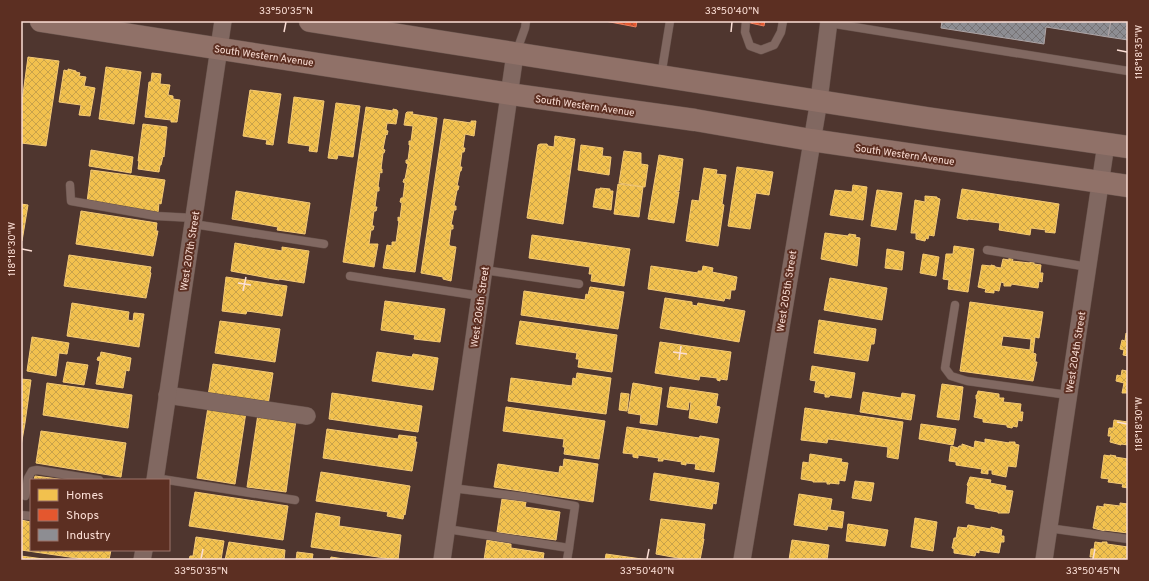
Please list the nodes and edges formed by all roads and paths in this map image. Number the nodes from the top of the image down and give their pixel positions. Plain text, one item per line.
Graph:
1 (42, 21) edge
2 (223, 21) edge
3 (310, 21) edge
4 (526, 21) edge
5 (670, 21) edge
6 (746, 21) edge
7 (782, 21) edge
8 (829, 22) edge
9 (219, 49) junction
10 (515, 54) junction
11 (1128, 71) edge
12 (661, 77) junction
13 (510, 94) junction
14 (818, 100) junction
15 (811, 140) junction
16 (1106, 144) junction
17 (1128, 147) edge
18 (1100, 182) junction
19 (70, 185) dead end
20 (1128, 186) edge
21 (193, 221) junction
22 (324, 244) dead end
23 (987, 250) dead end
24 (1088, 267) junction
25 (484, 270) junction
26 (350, 276) dead end
27 (579, 284) dead end
28 (480, 296) junction
29 (955, 305) dead end
30 (167, 395) junction
31 (1068, 395) junction
32 (307, 416) dead end
33 (93, 479) edge
34 (155, 479) edge
35 (170, 481) edge
36 (452, 488) junction
37 (25, 496) dead end
38 (295, 500) dead end
39 (1048, 528) junction
40 (446, 529) junction
41 (1128, 539) edge
42 (569, 548) junction
43 (442, 560) edge
44 (568, 560) edge
45 (742, 560) edge
46 (1044, 560) edge

1 - 9 main road, South Western Avenue
2 - 9 street, West 207th Street
3 - 10 main road
4 - 10 lane
5 - 12 lane
6 - 7 lane
8 - 11 lane
8 - 14 street, West 205th Street
9 - 13 main road, South Western Avenue
9 - 21 street, West 207th Street
10 - 12 main road
10 - 13 street, West 206th Street
12 - 14 main road
13 - 15 main road, South Western Avenue
13 - 25 street, West 206th Street
14 - 15 street, West 205th Street
14 - 16 main road
15 - 18 main road, South Western Avenue
15 - 45 street, West 205th Street
16 - 17 main road
16 - 18 street, West 204th Street
18 - 20 main road, South Western Avenue
18 - 24 street, West 204th Street
19 - 21 lane
21 - 22 lane
21 - 30 street, West 207th Street
23 - 24 lane
24 - 31 street, West 204th Street
25 - 27 lane
25 - 28 street, West 206th Street
26 - 28 lane
28 - 36 street, West 206th Street
29 - 31 lane
30 - 32 street
30 - 34 street, West 207th Street
31 - 39 street, West 204th Street
33 - 37 lane
35 - 38 lane
36 - 40 street, West 206th Street
36 - 42 lane
39 - 41 lane
39 - 46 street, West 204th Street
40 - 42 lane
40 - 43 street, West 206th Street
42 - 44 lane

